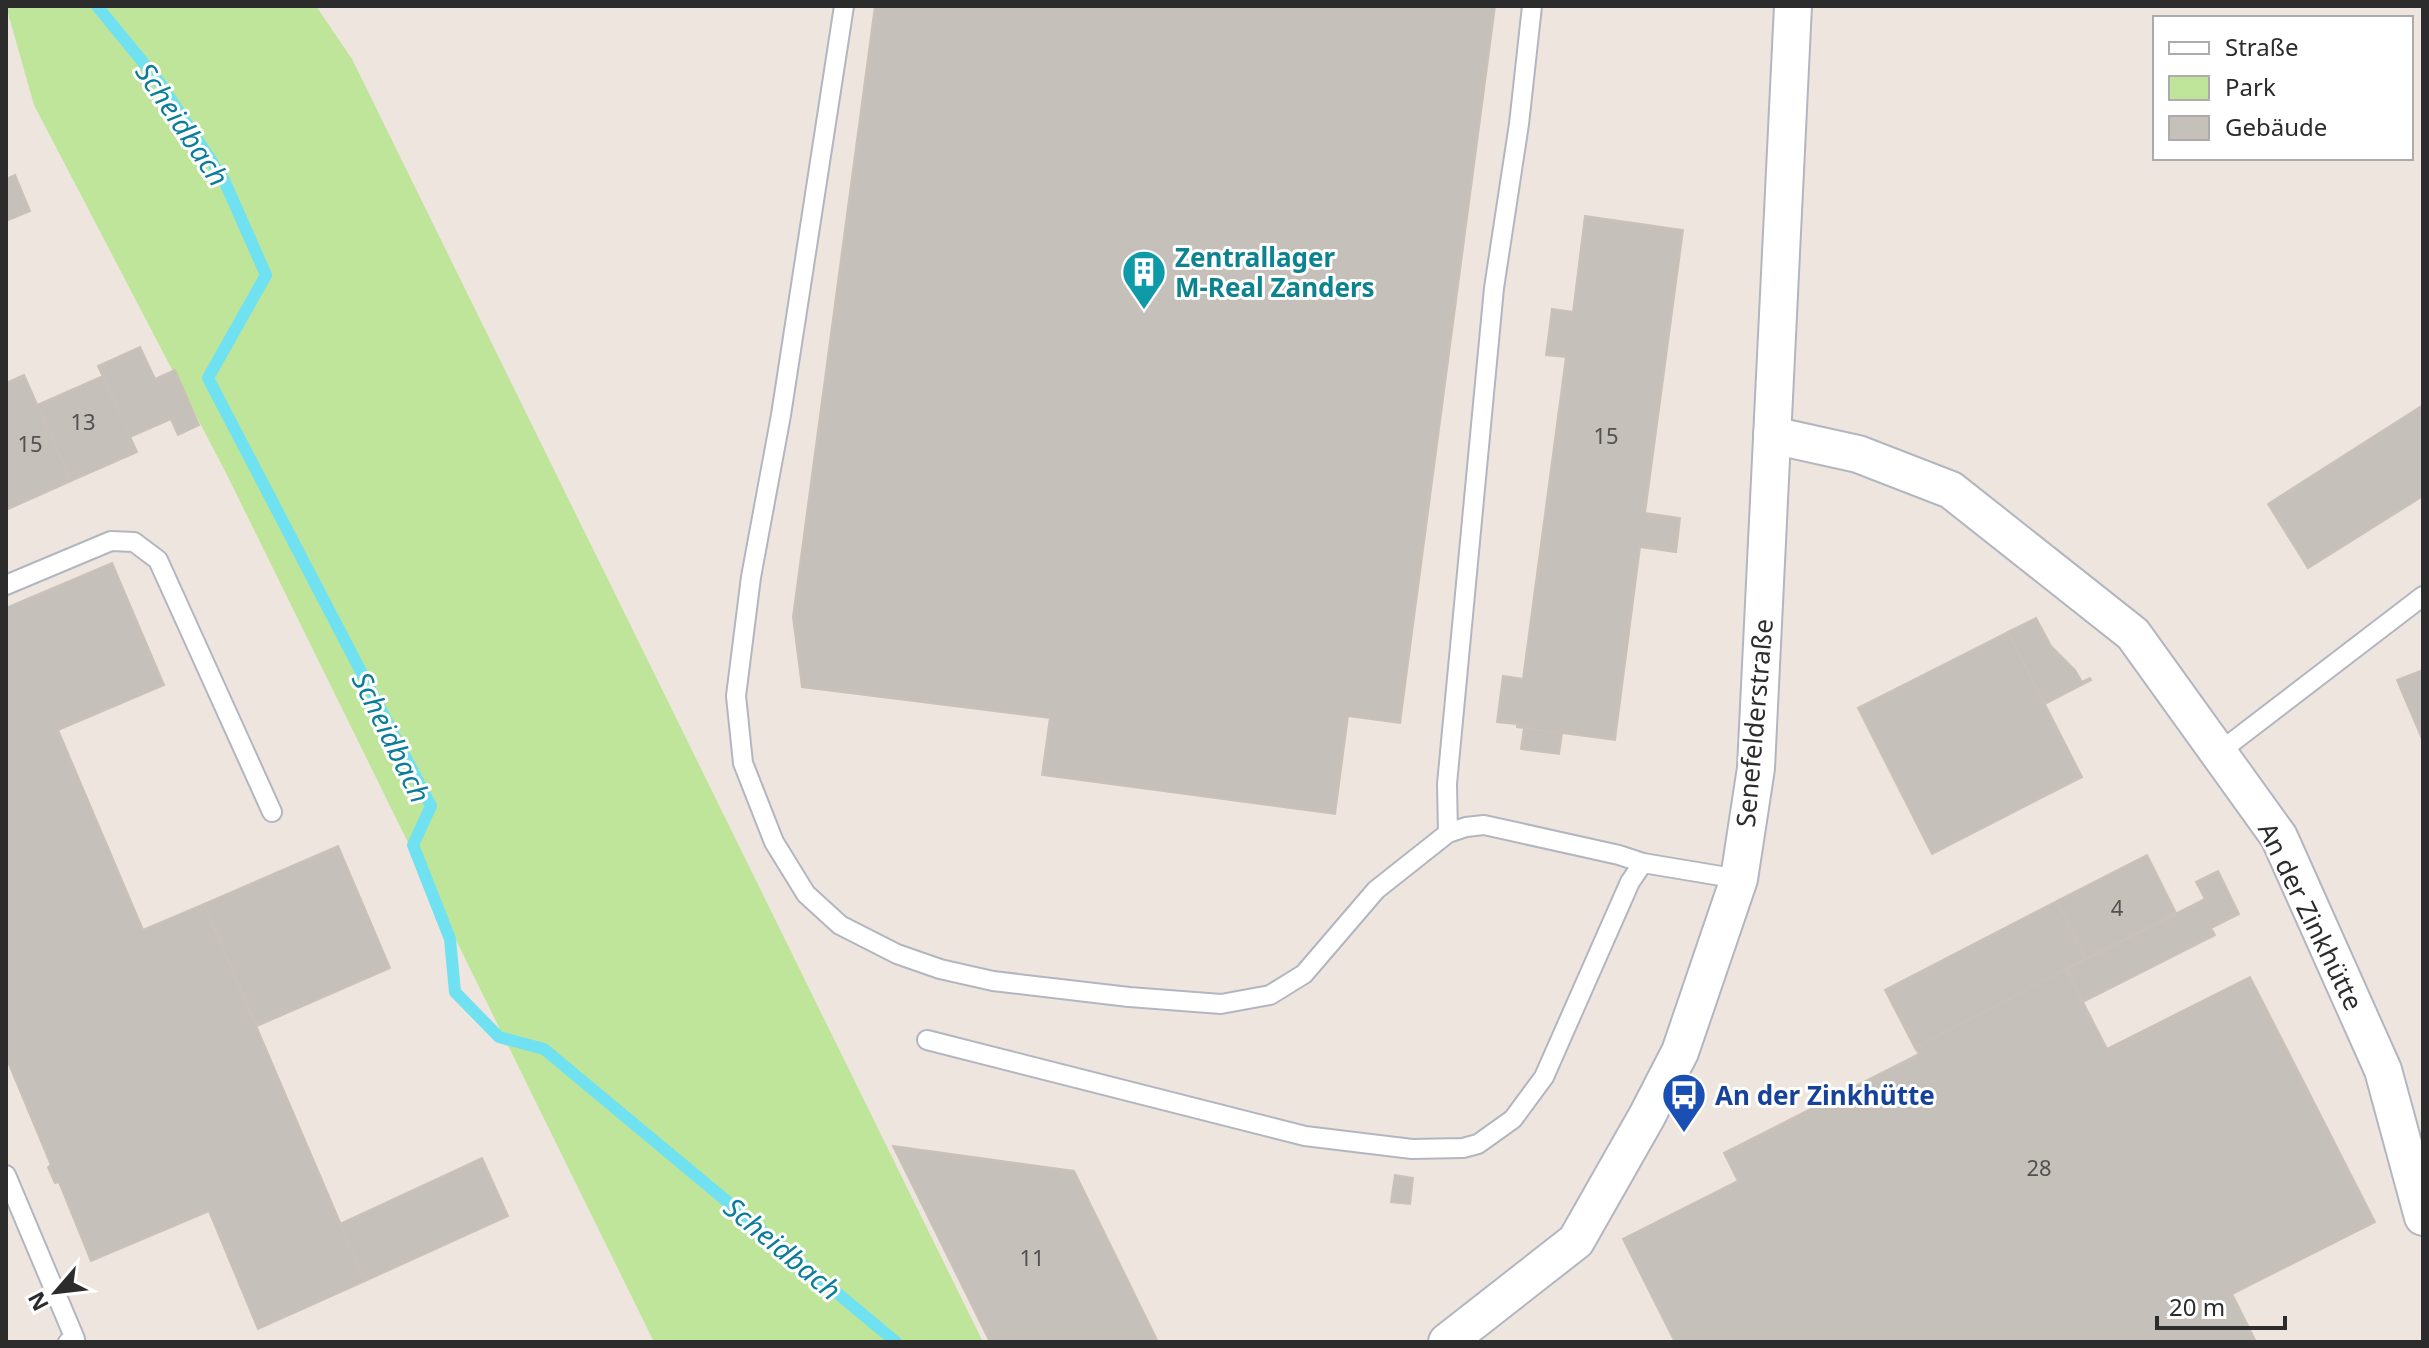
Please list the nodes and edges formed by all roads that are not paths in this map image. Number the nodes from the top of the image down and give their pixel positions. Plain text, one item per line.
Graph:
1 (844, 6) edge
2 (1532, 6) edge
3 (1793, 6) edge
4 (1772, 435) junction
5 (6, 585) edge
6 (2423, 596) edge
7 (2218, 753) junction
8 (272, 812) dead end
9 (1448, 833) junction
10 (1643, 863) junction
11 (1739, 879) junction
12 (927, 1040) dead end
13 (6, 1175) edge
14 (2423, 1217) edge
15 (68, 1342) edge
16 (1447, 1342) edge

1 - 9 lane
2 - 9 lane
3 - 4 street, Senefelderstraße
4 - 7 street, An der Zinkhütte
4 - 11 street, Senefelderstraße
5 - 8 lane
6 - 7 lane
7 - 14 street, An der Zinkhütte
9 - 10 lane
10 - 11 lane
10 - 12 lane
11 - 16 street, Senefelderstraße
13 - 15 lane

